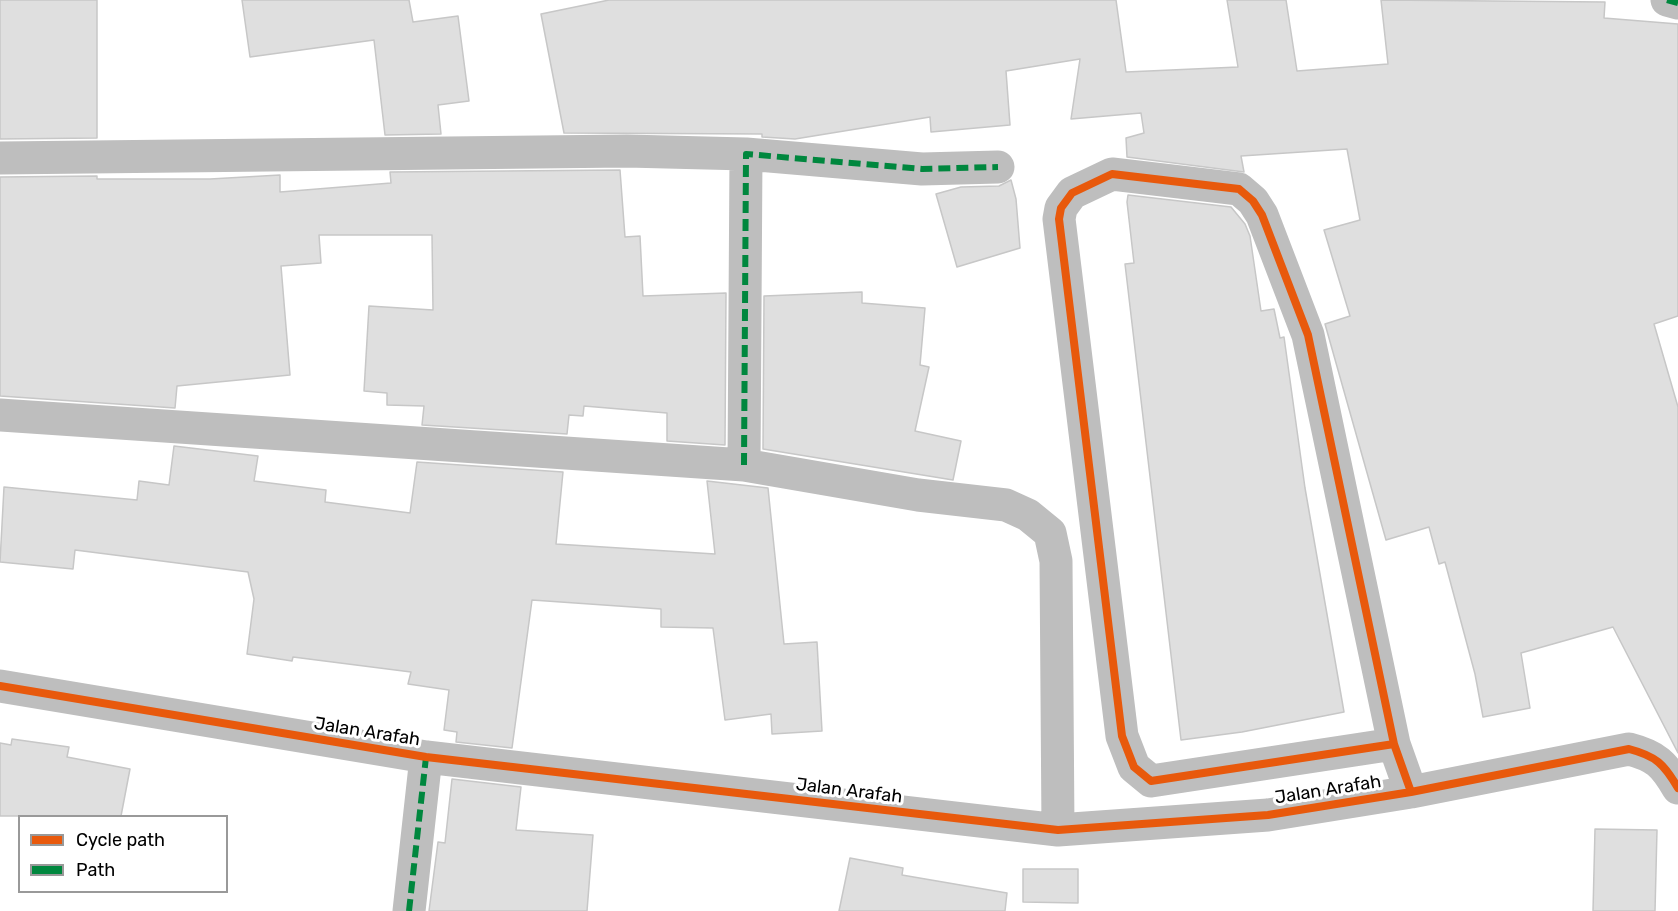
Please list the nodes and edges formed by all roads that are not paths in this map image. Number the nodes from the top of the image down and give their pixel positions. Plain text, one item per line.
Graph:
1 (1667, 0) edge
2 (1678, 3) edge
3 (746, 154) junction
4 (0, 158) edge
5 (998, 167) dead end
6 (0, 415) edge
7 (744, 465) junction
8 (0, 686) edge
9 (1394, 744) junction
10 (426, 757) junction
11 (1678, 788) edge
12 (1411, 792) junction
13 (1058, 830) junction
14 (409, 911) edge

1 - 2 street
3 - 4 street
3 - 5 street
3 - 7 street
6 - 7 street
7 - 13 street
8 - 10 street, Jalan Arafah
9 - 9 street
9 - 12 street
10 - 13 street, Jalan Arafah
10 - 14 street
11 - 12 street, Jalan Arafah
12 - 13 street, Jalan Arafah

